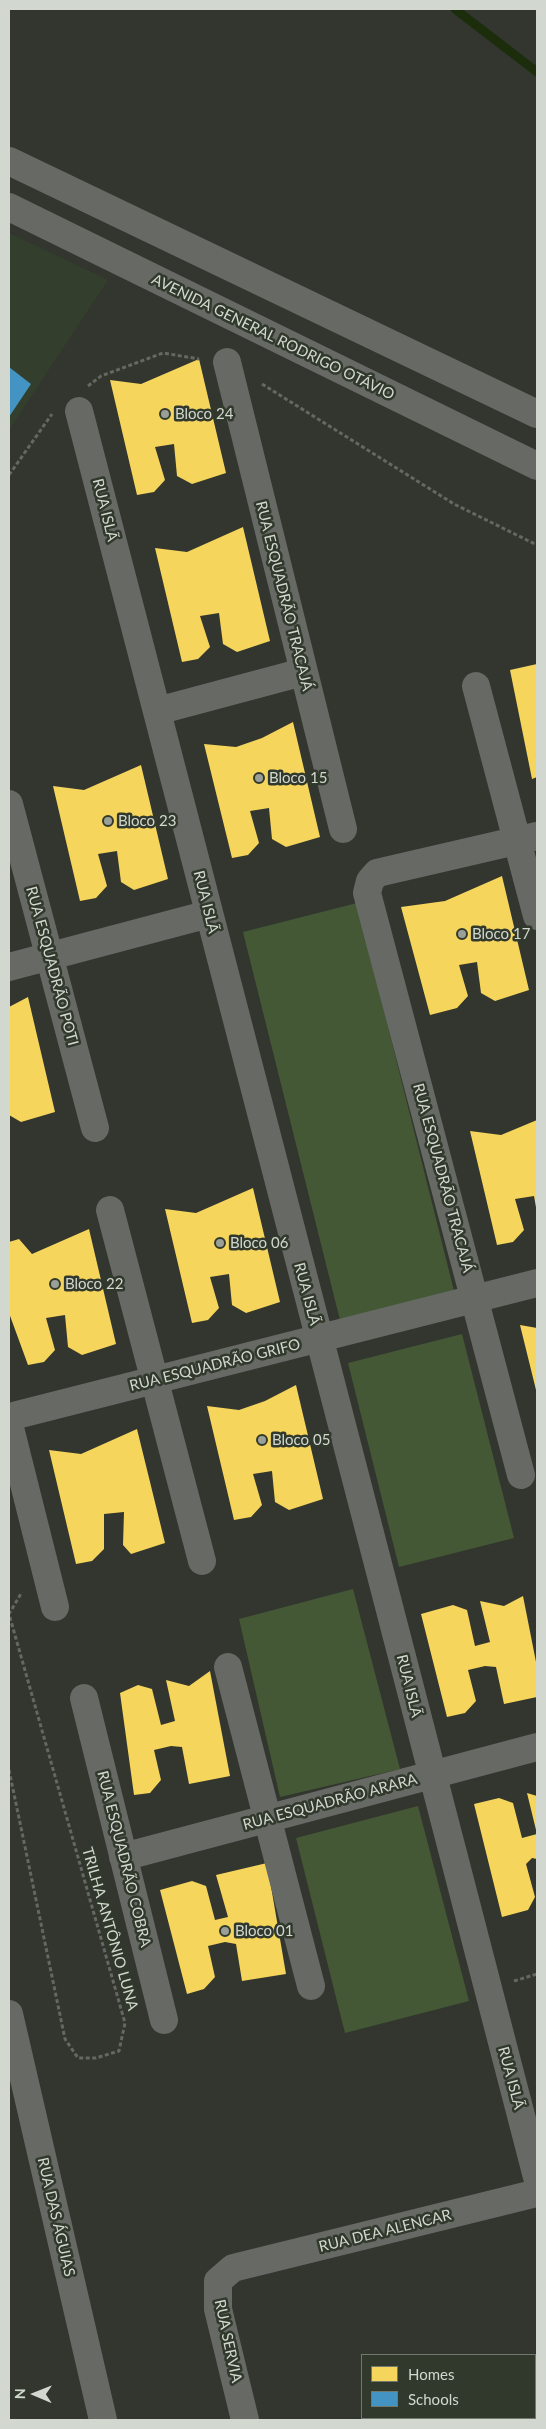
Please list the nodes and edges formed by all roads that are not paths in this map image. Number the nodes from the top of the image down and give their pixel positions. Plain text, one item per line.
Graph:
1 (9, 161) edge
2 (9, 208) edge
3 (227, 362) dead end
4 (79, 411) dead end
5 (537, 414) edge
6 (537, 466) edge
7 (303, 672) junction
8 (476, 686) dead end
9 (157, 711) junction
10 (9, 804) edge
11 (343, 829) dead end
12 (527, 838) edge
13 (209, 914) junction
14 (537, 916) edge
15 (50, 957) junction
16 (9, 968) edge
17 (95, 1128) dead end
18 (110, 1210) dead end
19 (537, 1284) edge
20 (475, 1299) junction
21 (319, 1339) junction
22 (154, 1380) junction
23 (9, 1417) edge
24 (9, 1424) edge
25 (521, 1475) dead end
26 (202, 1561) dead end
27 (54, 1607) dead end
28 (228, 1667) dead end
29 (84, 1698) dead end
30 (537, 1747) edge
31 (432, 1775) junction
32 (267, 1818) junction
33 (123, 1856) junction
34 (311, 1986) dead end
35 (9, 2014) edge
36 (164, 2020) dead end
37 (537, 2177) edge
38 (537, 2193) edge
39 (233, 2268) joint
40 (103, 2420) edge
41 (245, 2420) edge

1 - 5 street
2 - 6 street, AVENIDA GENERAL RODRIGO OTÁVIO
3 - 7 street, RUA ESQUADRÃO TRACAJÁ
4 - 9 street, RUA ISLÃ
7 - 9 street
7 - 11 street, RUA ESQUADRÃO TRACAJÁ
8 - 12 street
9 - 13 street, RUA ISLÃ
10 - 15 street, RUA ESQUADRÃO POTI
12 - 14 street
12 - 20 street, RUA ESQUADRÃO TRACAJÁ
13 - 15 street
13 - 21 street, RUA ISLÃ
15 - 16 street
15 - 17 street, RUA ESQUADRÃO POTI
18 - 22 street
19 - 20 street, RUA ESQUADRÃO GRIFO
20 - 21 street, RUA ESQUADRÃO GRIFO
20 - 25 street, RUA ESQUADRÃO TRACAJÁ
21 - 22 street, RUA ESQUADRÃO GRIFO
21 - 31 street, RUA ISLÃ
22 - 23 street, RUA ESQUADRÃO GRIFO
22 - 26 street
24 - 27 street
28 - 32 street
29 - 33 street, RUA ESQUADRÃO COBRA
30 - 31 street, RUA ESQUADRÃO ARARA
31 - 32 street, RUA ESQUADRÃO ARARA
31 - 37 street, RUA ISLÃ
32 - 33 street, RUA ESQUADRÃO ARARA
32 - 34 street
33 - 36 street, RUA ESQUADRÃO COBRA
35 - 40 street, RUA DAS ÁGUIAS
38 - 39 street, RUA DEA ALENCAR
39 - 41 street, RUA SERVIA

